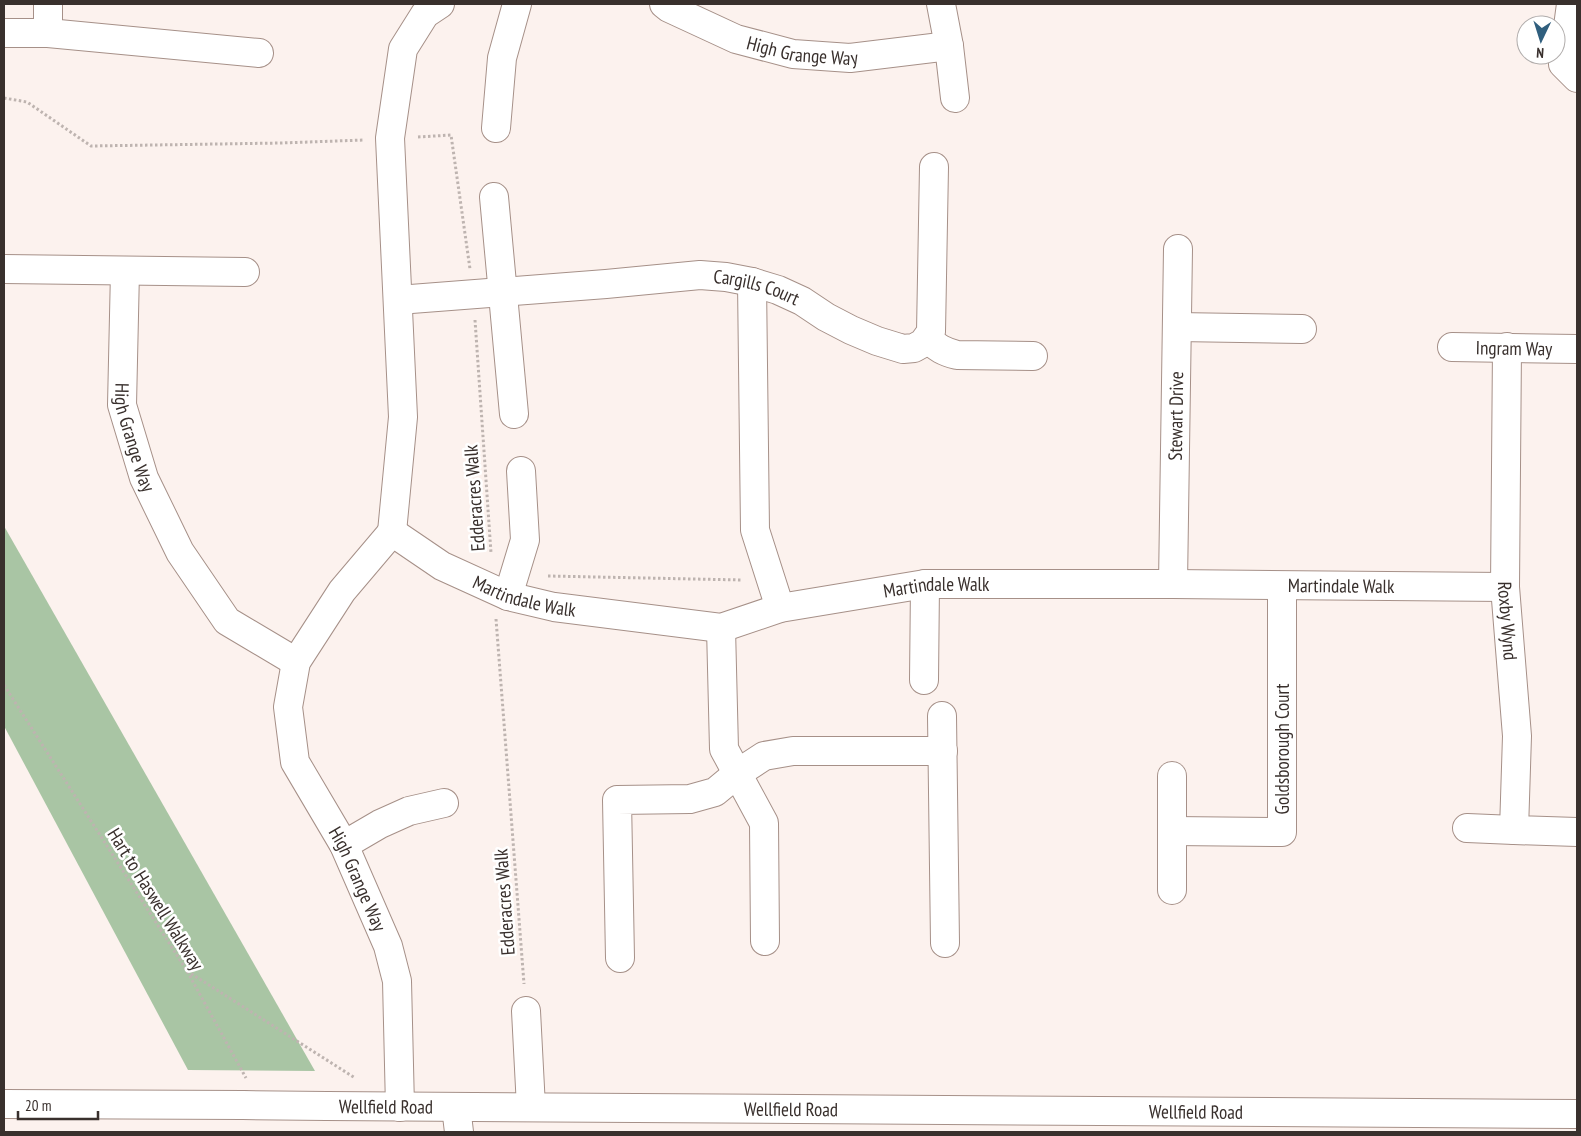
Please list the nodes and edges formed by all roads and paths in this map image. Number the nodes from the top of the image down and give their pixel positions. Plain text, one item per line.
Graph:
1 (48, 4) edge
2 (517, 4) edge
3 (664, 4) edge
4 (941, 4) edge
5 (1571, 4) edge
6 (428, 7) edge
7 (48, 32) junction
8 (4, 33) edge
9 (949, 46) junction
10 (259, 53) dead end
11 (1570, 71) edge
12 (4, 98) edge
13 (955, 98) dead end
14 (496, 128) dead end
15 (390, 138) junction
16 (934, 167) dead end
17 (494, 197) dead end
18 (1178, 248) dead end
19 (4, 269) edge
20 (125, 271) junction
21 (245, 272) dead end
22 (752, 282) junction
23 (502, 292) junction
24 (474, 294) junction
25 (398, 300) junction
26 (1177, 327) junction
27 (1302, 329) dead end
28 (928, 338) junction
29 (1452, 347) dead end
30 (1508, 347) junction
31 (1577, 349) edge
32 (1033, 356) dead end
33 (514, 414) dead end
34 (521, 471) dead end
35 (392, 532) junction
36 (771, 580) junction
37 (925, 584) junction
38 (1173, 584) junction
39 (1282, 586) junction
40 (505, 587) junction
41 (1505, 587) junction
42 (780, 608) junction
43 (721, 628) junction
44 (296, 662) junction
45 (924, 680) dead end
46 (4, 686) edge
47 (942, 716) dead end
48 (943, 751) junction
49 (738, 773) junction
50 (1172, 776) dead end
51 (444, 803) dead end
52 (1467, 828) dead end
53 (1514, 830) junction
54 (1173, 831) junction
55 (1577, 832) edge
56 (344, 845) junction
57 (1172, 890) dead end
58 (765, 941) dead end
59 (945, 942) dead end
60 (620, 958) dead end
61 (186, 971) junction
62 (526, 1011) joint
63 (359, 1081) dead end
64 (246, 1094) junction
65 (4, 1104) edge
66 (400, 1107) junction
67 (531, 1107) junction
68 (1577, 1114) edge
69 (457, 1120) edge

1 - 7 street
2 - 14 street
3 - 9 street, High Grange Way
4 - 9 street
5 - 11 street
6 - 15 street
7 - 8 street
7 - 10 street
9 - 13 street
12 - 15 path
15 - 24 path, Edderacres Walk
15 - 25 street
16 - 28 street
17 - 23 street
18 - 26 street, Stewart Drive
19 - 20 street
20 - 21 street
20 - 44 street, High Grange Way
22 - 23 street, Cargills Court
22 - 28 street, Cargills Court
22 - 36 street
23 - 24 street, Cargills Court
23 - 33 street
24 - 25 street, Cargills Court
24 - 40 path, Edderacres Walk
25 - 35 street
26 - 27 street
26 - 38 street, Stewart Drive
28 - 32 street
29 - 30 street, Ingram Way
30 - 31 street, Ingram Way
30 - 41 street, Roxby Wynd
34 - 40 street
35 - 40 street, Martindale Walk
35 - 44 street, High Grange Way
36 - 40 path
36 - 42 street
37 - 38 street, Martindale Walk
37 - 42 street, Martindale Walk
37 - 45 street
38 - 39 street, Martindale Walk
39 - 41 street, Martindale Walk
39 - 54 street, Goldsborough Court
40 - 43 street, Martindale Walk
40 - 62 path, Edderacres Walk
41 - 53 street, Roxby Wynd
42 - 43 street, Martindale Walk
43 - 49 street
44 - 56 street, High Grange Way
46 - 61 path, Hart to Haswell Walkway
47 - 48 street
48 - 49 street
48 - 59 street
49 - 58 street
49 - 60 street
50 - 54 street
51 - 56 street
52 - 53 street
53 - 55 street
54 - 57 street
56 - 66 street, High Grange Way
61 - 63 path
61 - 64 path, Hart to Haswell Walkway
62 - 67 street
64 - 65 street, Wellfield Road
64 - 66 street, Wellfield Road, bridge
66 - 69 street, Wellfield Road
67 - 68 street, Wellfield Road
67 - 69 street, Wellfield Road

